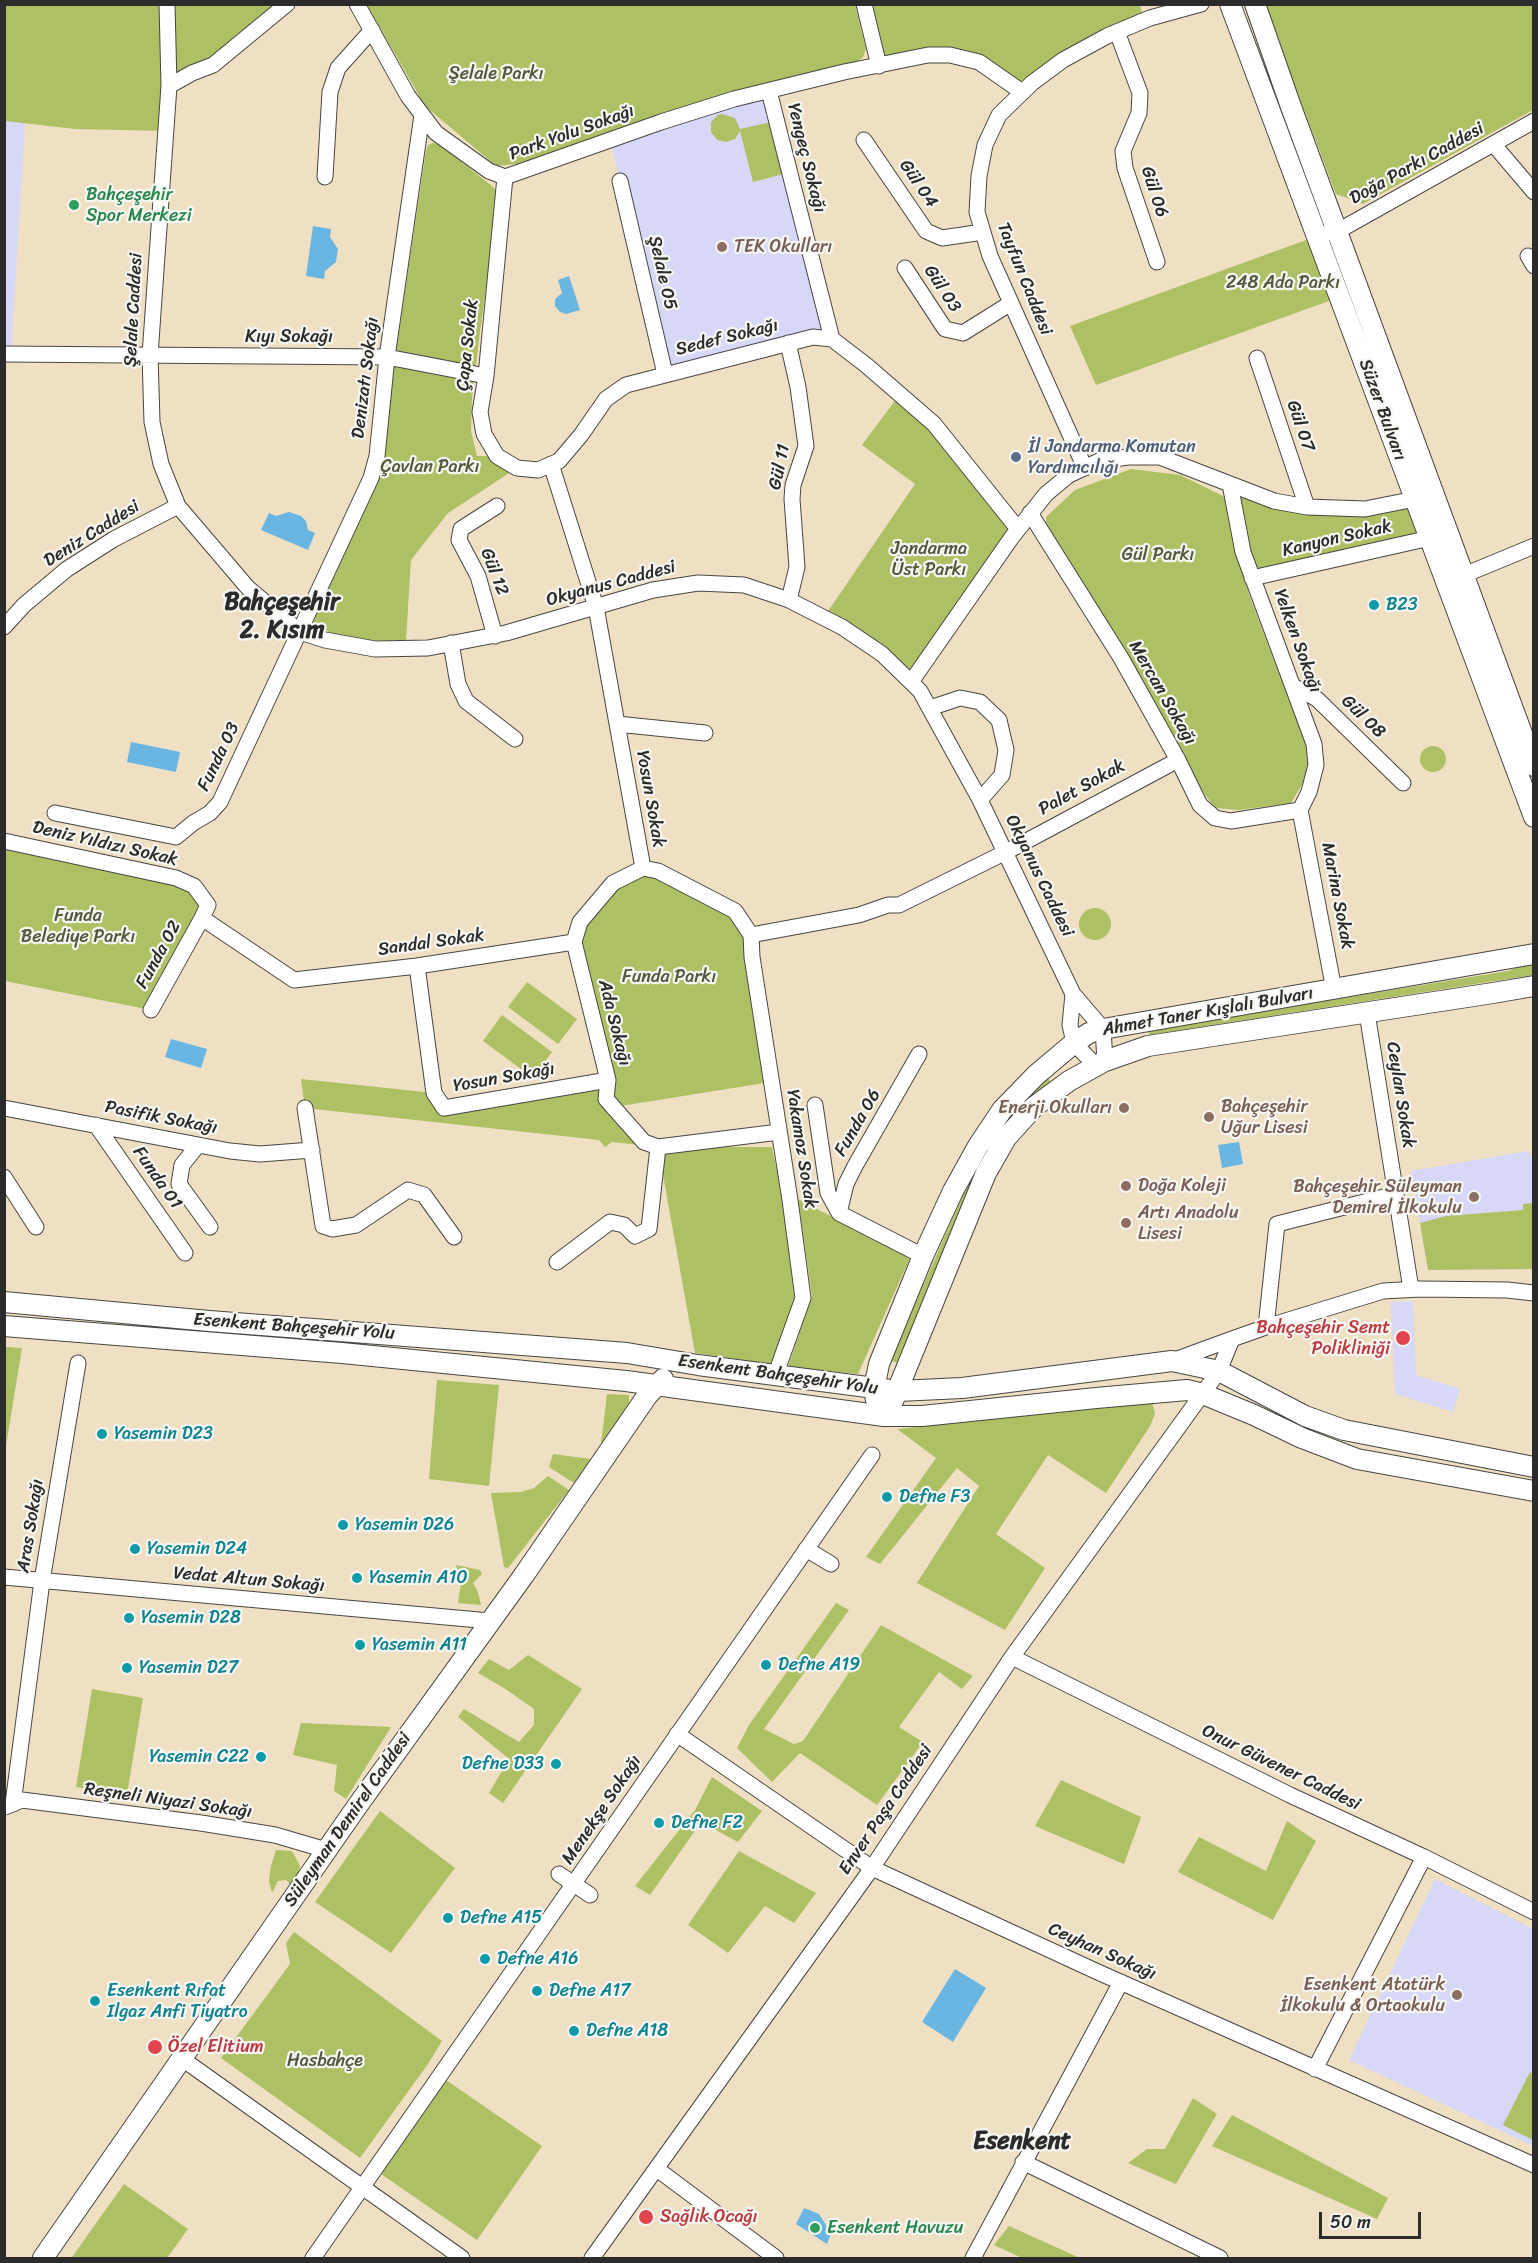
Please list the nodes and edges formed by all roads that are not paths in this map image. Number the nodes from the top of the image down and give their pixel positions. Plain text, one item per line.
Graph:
1 (166, 4) edge
2 (287, 4) edge
3 (357, 4) edge
4 (864, 4) edge
5 (1201, 4) edge
6 (1230, 4) edge
7 (1255, 4) edge
8 (372, 30) junction
9 (1117, 32) junction
10 (879, 66) junction
11 (169, 86) junction
12 (769, 90) junction
13 (1022, 92) junction
14 (422, 115) junction
15 (1533, 121) edge
16 (864, 140) dead end
17 (1494, 145) junction
18 (325, 177) dead end
19 (505, 177) junction
20 (620, 181) dead end
21 (1533, 192) edge
22 (1338, 231) junction
23 (982, 232) junction
24 (1317, 236) junction
25 (1157, 262) dead end
26 (905, 268) dead end
27 (1011, 303) junction
28 (832, 339) junction
29 (788, 343) junction
30 (4, 354) edge
31 (150, 355) junction
32 (387, 357) junction
33 (1257, 358) dead end
34 (665, 374) junction
35 (486, 376) junction
36 (551, 464) junction
37 (1085, 468) junction
38 (1230, 484) junction
39 (1415, 499) junction
40 (178, 506) junction
41 (497, 506) dead end
42 (1307, 507) junction
43 (1030, 513) junction
44 (1018, 528) junction
45 (1430, 538) junction
46 (1533, 546) edge
47 (1464, 575) junction
48 (1252, 578) junction
49 (789, 600) junction
50 (596, 607) junction
51 (4, 627) edge
52 (300, 632) junction
53 (495, 636) junction
54 (451, 643) junction
55 (911, 682) junction
56 (1293, 686) junction
57 (930, 708) junction
58 (617, 724) junction
59 (705, 733) dead end
60 (515, 738) dead end
61 (1178, 760) junction
62 (1533, 766) edge
63 (1403, 783) dead end
64 (980, 800) junction
65 (1300, 810) junction
66 (55, 813) dead end
67 (1533, 817) edge
68 (4, 841) edge
69 (1006, 852) junction
70 (643, 868) junction
71 (202, 918) junction
72 (751, 935) junction
73 (574, 942) junction
74 (1531, 952) edge
75 (417, 966) junction
76 (1533, 986) edge
77 (1334, 990) junction
78 (1514, 990) junction
79 (1073, 994) junction
80 (1533, 994) edge
81 (151, 1010) dead end
82 (1367, 1013) junction
83 (1102, 1029) junction
84 (1074, 1042) junction
85 (918, 1054) dead end
86 (1100, 1063) junction
87 (608, 1080) junction
88 (815, 1105) dead end
89 (4, 1108) edge
90 (306, 1108) dead end
91 (96, 1125) junction
92 (779, 1132) junction
93 (198, 1145) junction
94 (658, 1147) junction
95 (312, 1150) junction
96 (4, 1177) edge
97 (1396, 1194) junction
98 (839, 1213) junction
99 (36, 1227) dead end
100 (210, 1227) dead end
101 (453, 1237) dead end
102 (185, 1253) dead end
103 (923, 1256) junction
104 (557, 1262) dead end
105 (1411, 1289) junction
106 (1533, 1293) edge
107 (4, 1302) edge
108 (4, 1326) edge
109 (1266, 1327) junction
110 (1232, 1339) junction
111 (638, 1355) junction
112 (1172, 1361) junction
113 (78, 1363) dead end
114 (688, 1363) junction
115 (779, 1365) dead end
116 (1211, 1382) junction
117 (657, 1384) junction
118 (874, 1389) junction
119 (898, 1391) junction
120 (884, 1416) junction
121 (872, 1455) dead end
122 (1533, 1467) edge
123 (1533, 1491) edge
124 (806, 1549) junction
125 (831, 1564) dead end
126 (4, 1577) edge
127 (42, 1581) junction
128 (490, 1621) junction
129 (1012, 1657) junction
130 (677, 1734) junction
131 (9, 1806) edge
132 (326, 1850) junction
133 (1424, 1857) junction
134 (872, 1868) junction
135 (559, 1874) dead end
136 (574, 1884) junction
137 (590, 1895) dead end
138 (1533, 1911) edge
139 (1121, 1982) junction
140 (181, 2058) junction
141 (1315, 2069) junction
142 (1023, 2162) junction
143 (1533, 2165) edge
144 (657, 2169) junction
145 (362, 2187) junction
146 (43, 2259) edge
147 (313, 2259) edge
148 (462, 2259) edge
149 (592, 2259) edge
150 (776, 2259) edge
151 (973, 2259) edge
152 (1220, 2259) edge

1 - 11 street, Şelale Caddesi
2 - 11 street
3 - 8 street, Park Yolu Sokağı
4 - 10 street
5 - 9 street, Tayfun Caddesi
6 - 24 main road, Süzer Bulvarı
7 - 22 main road, Süzer Bulvarı
8 - 14 street, Park Yolu Sokağı
8 - 18 street
9 - 13 street, Tayfun Caddesi
9 - 25 street, Gül 06
10 - 12 street, Park Yolu Sokağı
10 - 13 street, Park Yolu Sokağı
11 - 31 street, Şelale Caddesi
12 - 19 street, Park Yolu Sokağı
12 - 28 street, Yengeç Sokağı
13 - 23 street, Tayfun Caddesi
14 - 19 street, Park Yolu Sokağı
14 - 32 street, Denizatı Sokağı
15 - 17 street, Doğa Parkı Caddesi
16 - 23 street, Gül 04
17 - 21 street
17 - 22 street, Doğa Parkı Caddesi
19 - 35 street, Çapa Sokak
20 - 34 street, Şelale 05
22 - 24 street, Doğa Parkı Caddesi
22 - 47 main road, Süzer Bulvarı
23 - 27 street, Tayfun Caddesi
24 - 39 main road, Süzer Bulvarı
26 - 27 street, Gül 03
27 - 37 street, Tayfun Caddesi
28 - 29 street, Sedef Sokağı
28 - 44 street
29 - 34 street, Sedef Sokağı
29 - 49 street, Gül 11
30 - 31 street, Kıyı Sokağı
31 - 32 street, Kıyı Sokağı
31 - 40 street, Şelale Caddesi
32 - 35 street, Kıyı Sokağı
32 - 52 street, Denizatı Sokağı
33 - 42 street, Gül 07
34 - 36 street, Sedef Sokağı
35 - 36 street, Çapa Sokak
36 - 50 street
37 - 38 street
37 - 43 street
38 - 42 street
38 - 48 street, Yelken Sokağı
39 - 42 street
39 - 45 main road, Süzer Bulvarı
40 - 51 street, Deniz Caddesi
40 - 52 street, Okyanus Caddesi
41 - 53 street, Gül 12
43 - 44 street
43 - 61 street, Mercan Sokağı
44 - 55 street
45 - 48 street, Kanyon Sokak
45 - 67 main road, Süzer Bulvarı
46 - 47 street
47 - 62 main road, Süzer Bulvarı
48 - 56 street, Yelken Sokağı
49 - 50 street, Okyanus Caddesi
49 - 55 street, Okyanus Caddesi
50 - 53 street, Okyanus Caddesi
50 - 58 street, Yosun Sokak
52 - 54 street, Okyanus Caddesi
52 - 66 street, Funda 03
53 - 54 street, Okyanus Caddesi
54 - 60 street
55 - 57 street, Okyanus Caddesi
56 - 63 street, Gül 08
56 - 65 street, Yelken Sokağı
57 - 64 street, Okyanus Caddesi
57 - 64 street
58 - 59 street
58 - 70 street, Yosun Sokak
61 - 65 street, Mercan Sokağı
61 - 69 street, Palet Sokak
64 - 69 street, Okyanus Caddesi
65 - 77 street, Marina Sokak
68 - 71 street, Deniz Yıldızı Sokak
69 - 72 street
69 - 79 street, Okyanus Caddesi
70 - 72 street, Yosun Sokak
70 - 73 street
71 - 75 street, Sandal Sokak
71 - 81 street, Funda 02
72 - 92 street, Yakamoz Sokak
73 - 75 street, Sandal Sokak
73 - 87 street, Ada Sokağı
74 - 77 main road, Ahmet Taner Kışlalı Bulvarı
75 - 87 street, Yosun Sokağı
76 - 78 main road, Ahmet Taner Kışlalı Bulvarı
77 - 83 main road, Ahmet Taner Kışlalı Bulvarı
78 - 80 main road
78 - 82 main road, Ahmet Taner Kışlalı Bulvarı
79 - 83 street
79 - 84 street
82 - 86 main road, Ahmet Taner Kışlalı Bulvarı
82 - 97 street, Ceylan Sokak
83 - 84 main road, Ahmet Taner Kışlalı Bulvarı
83 - 86 street
84 - 86 street
84 - 103 main road, Ahmet Taner Kışlalı Bulvarı
85 - 98 street, Funda 06
86 - 119 main road, Ahmet Taner Kışlalı Bulvarı
87 - 94 street, Ada Sokağı
88 - 98 street, Funda 06
89 - 91 street, Pasifik Sokağı
90 - 95 street
91 - 93 street, Pasifik Sokağı
91 - 102 street, Funda 01
92 - 94 street
92 - 115 street, Yakamoz Sokak
93 - 95 street, Pasifik Sokağı
93 - 100 street, Funda 01
94 - 104 street
95 - 101 street
96 - 99 street
97 - 105 street, Ceylan Sokak
97 - 109 street
98 - 103 street
103 - 118 main road, Ahmet Taner Kışlalı Bulvarı
105 - 106 street
105 - 109 street
107 - 111 main road, Esenkent Bahçeşehir Yolu
108 - 117 main road, Esenkent Bahçeşehir Yolu
109 - 110 street
110 - 112 street
110 - 116 street, Enver Paşa Caddesi
111 - 114 main road, Esenkent Bahçeşehir Yolu
111 - 117 main road
112 - 116 main road, Esenkent Bahçeşehir Yolu
112 - 119 main road, Esenkent Bahçeşehir Yolu
113 - 127 street, Aras Sokağı
114 - 117 main road, Süleyman Demirel Caddesi
114 - 118 main road, Esenkent Bahçeşehir Yolu
116 - 120 main road, Esenkent Bahçeşehir Yolu
116 - 122 main road, Esenkent Bahçeşehir Yolu
116 - 123 main road, Esenkent Bahçeşehir Yolu
116 - 129 street, Enver Paşa Caddesi
117 - 120 main road, Esenkent Bahçeşehir Yolu
117 - 128 main road, Süleyman Demirel Caddesi
118 - 119 main road, Esenkent Bahçeşehir Yolu
118 - 120 main road
119 - 120 main road, Ahmet Taner Kışlalı Bulvarı
121 - 124 street, Menekşe Sokağı
124 - 125 street
124 - 130 street, Menekşe Sokağı
126 - 127 street, Vedat Altun Sokağı
127 - 128 street, Vedat Altun Sokağı
127 - 131 street, Aras Sokağı
128 - 132 main road, Süleyman Demirel Caddesi
129 - 133 street, Onur Güvener Caddesi
129 - 134 street, Enver Paşa Caddesi
130 - 134 street, Ceyhan Sokağı
130 - 136 street, Menekşe Sokağı
131 - 132 street, Reşneli Niyazi Sokağı
132 - 140 main road, Süleyman Demirel Caddesi
133 - 138 street, Onur Güvener Caddesi
133 - 141 street
134 - 139 street, Ceyhan Sokağı
134 - 144 street, Enver Paşa Caddesi
135 - 136 street
136 - 137 street
136 - 145 street, Menekşe Sokağı
139 - 141 street, Ceyhan Sokağı
139 - 142 street
140 - 145 street
140 - 146 main road, Süleyman Demirel Caddesi
141 - 143 street, Ceyhan Sokağı
142 - 151 street
142 - 152 street
144 - 149 street, Enver Paşa Caddesi
144 - 150 street
145 - 147 street, Menekşe Sokağı
145 - 148 street

